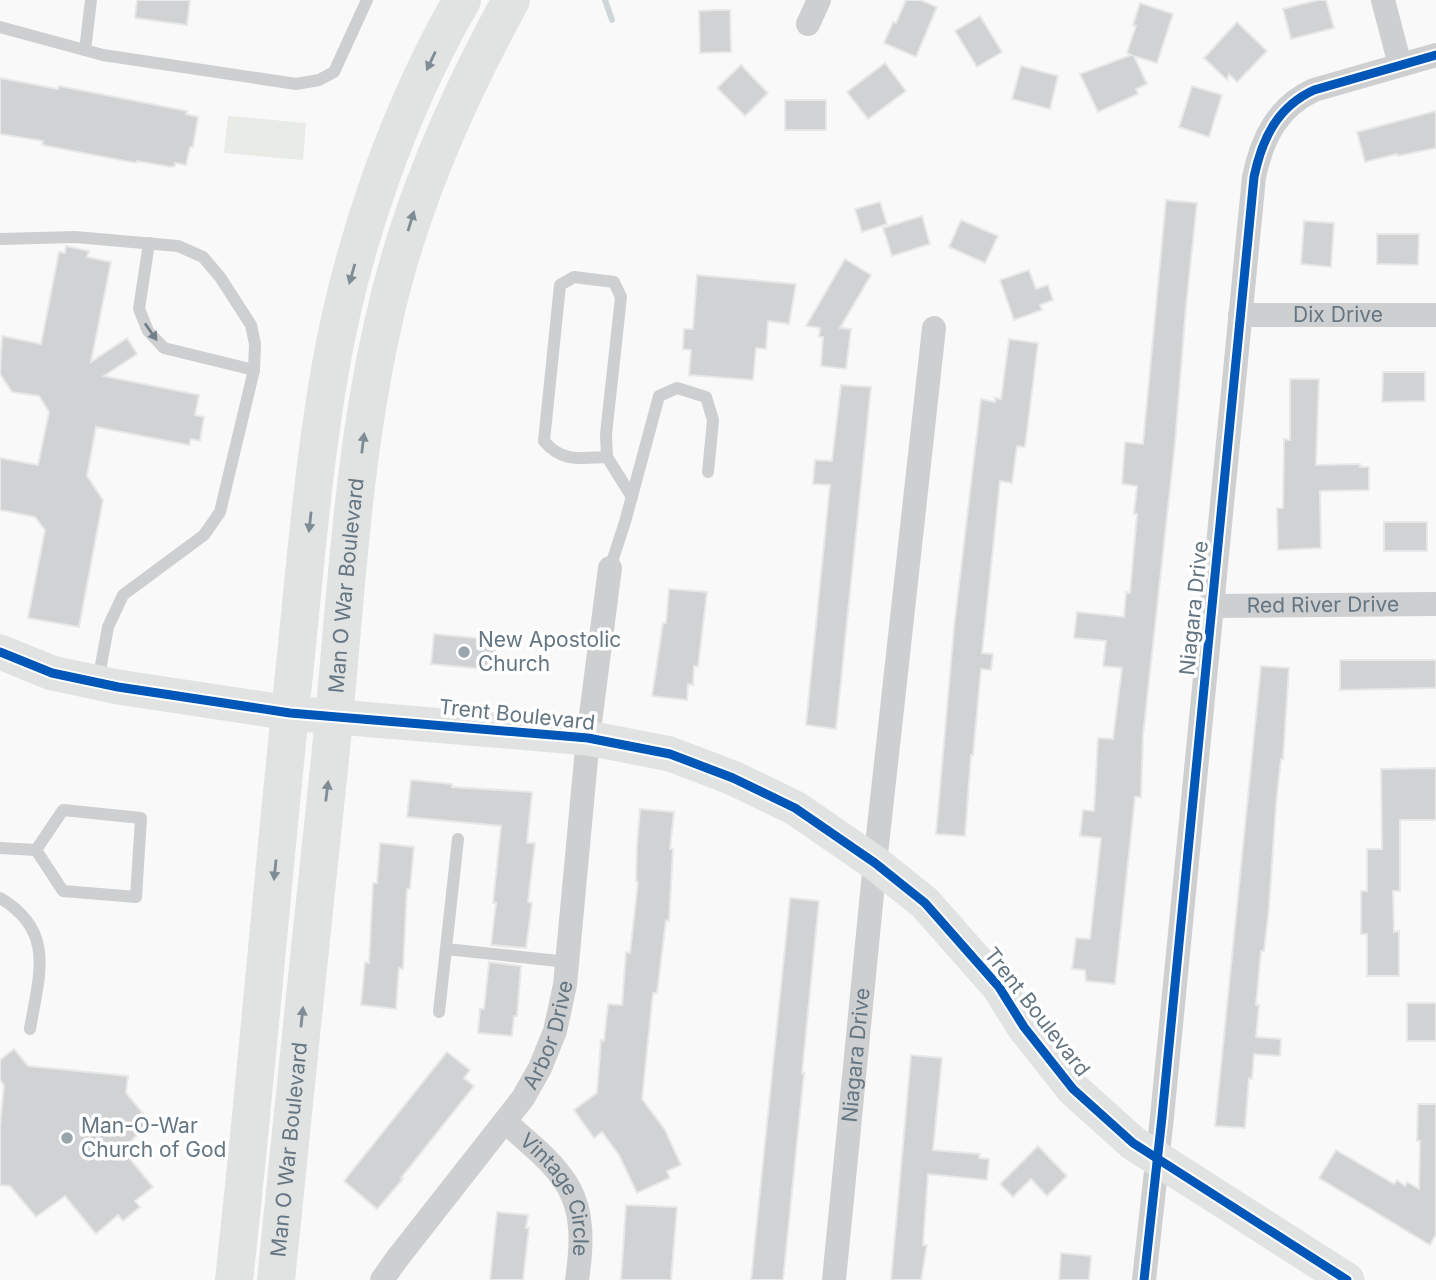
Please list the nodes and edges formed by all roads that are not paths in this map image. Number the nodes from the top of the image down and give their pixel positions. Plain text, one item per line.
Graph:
1 (92, 0) edge
2 (367, 0) edge
3 (462, 0) edge
4 (511, 0) edge
5 (819, 0) edge
6 (1383, 0) edge
7 (808, 24) dead end
8 (0, 27) edge
9 (85, 50) junction
10 (1436, 55) edge
11 (1400, 65) junction
12 (0, 239) edge
13 (149, 243) junction
14 (1240, 315) junction
15 (1436, 315) edge
16 (934, 328) dead end
17 (254, 370) junction
18 (607, 457) junction
19 (708, 472) dead end
20 (632, 497) junction
21 (610, 568) joint
22 (1436, 604) edge
23 (1211, 606) junction
24 (2, 658) edge
25 (98, 683) junction
26 (290, 713) junction
27 (333, 715) junction
28 (588, 738) junction
29 (458, 839) dead end
30 (0, 848) edge
31 (36, 850) junction
32 (875, 863) junction
33 (0, 898) edge
34 (446, 949) junction
35 (568, 962) junction
36 (439, 1012) dead end
37 (30, 1029) dead end
38 (505, 1122) junction
39 (1158, 1160) junction
40 (234, 1280) edge
41 (276, 1280) edge
42 (382, 1280) edge
43 (577, 1280) edge
44 (834, 1280) edge
45 (1144, 1280) edge
46 (1348, 1280) edge

1 - 9 lane
2 - 9 lane
3 -> 26 main road, Man O War Boulevard
27 -> 4 main road, Man O War Boulevard
5 - 7 street
6 - 11 street
8 - 9 lane
10 - 11 street, Niagara Drive
11 - 14 street, Niagara Drive
12 - 13 lane
13 - 17 lane
13 -> 17 lane
14 - 15 street, Dix Drive
14 - 23 street, Niagara Drive
16 - 32 street, Niagara Drive
17 - 25 lane
18 - 18 lane
18 - 20 lane
19 - 20 lane
20 - 21 lane
21 - 28 street, Arbor Drive
22 - 23 street, Red River Drive
23 - 39 street, Niagara Drive
24 - 25 street, Trent Boulevard
25 - 26 street, Trent Boulevard
26 - 27 street, Trent Boulevard
26 -> 40 main road, Man O War Boulevard
27 - 28 street, Trent Boulevard
41 -> 27 main road, Man O War Boulevard
28 - 32 street, Trent Boulevard
28 - 35 street, Arbor Drive
29 - 34 lane
30 - 31 lane
31 - 31 lane
32 - 39 street, Trent Boulevard
32 - 44 street, Niagara Drive
33 - 37 lane
34 - 35 lane
34 - 36 lane
35 - 38 street, Arbor Drive
38 - 42 street, Arbor Drive
38 - 43 street, Vintage Circle
39 - 45 street, Niagara Drive
39 - 46 street, Trent Boulevard

